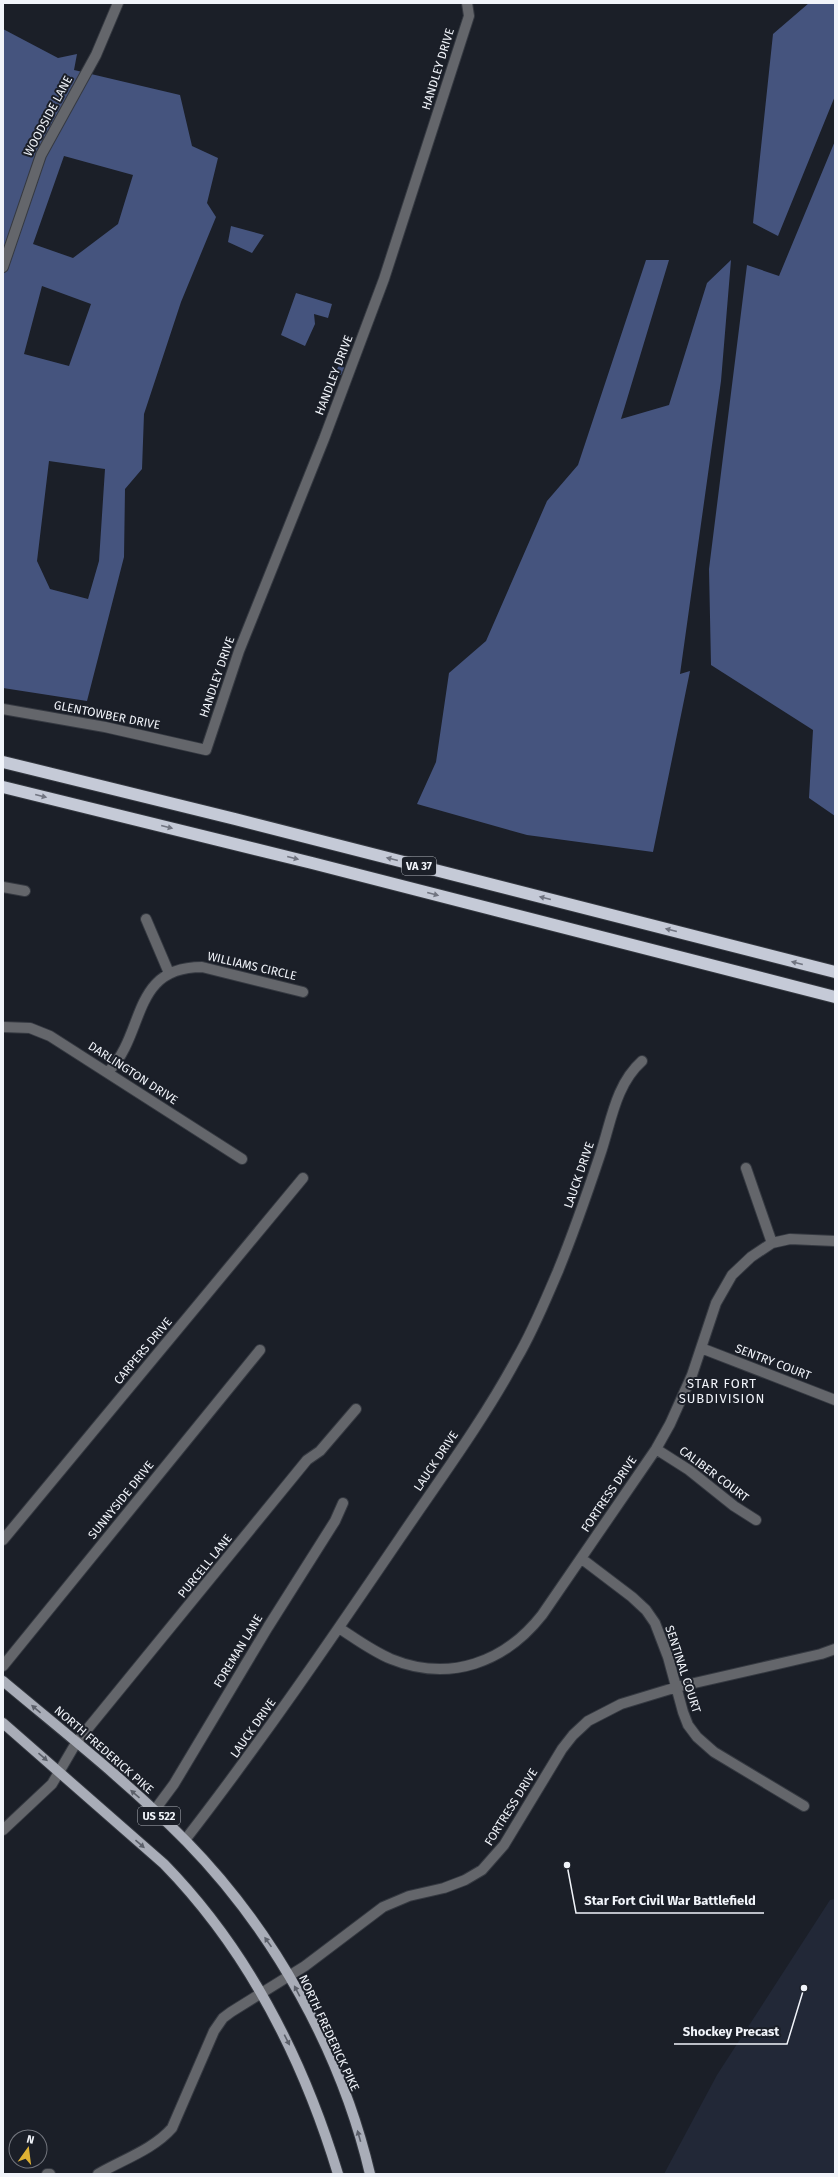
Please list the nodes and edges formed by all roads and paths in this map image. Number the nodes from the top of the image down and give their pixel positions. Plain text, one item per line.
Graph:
1 (118, 3) edge
2 (467, 3) edge
3 (3, 267) edge
4 (3, 708) edge
5 (206, 750) joint
6 (3, 762) edge
7 (3, 787) edge
8 (3, 887) edge
9 (25, 891) dead end
10 (146, 919) dead end
11 (170, 972) junction
12 (835, 972) edge
13 (303, 992) dead end
14 (835, 997) edge
15 (3, 1027) edge
16 (642, 1061) dead end
17 (109, 1071) junction
18 (242, 1159) dead end
19 (746, 1168) dead end
20 (303, 1178) dead end
21 (835, 1241) edge
22 (772, 1243) junction
23 (701, 1348) junction
24 (260, 1350) dead end
25 (835, 1400) edge
26 (356, 1409) dead end
27 (656, 1448) junction
28 (343, 1503) dead end
29 (756, 1520) dead end
30 (3, 1540) edge
31 (582, 1559) junction
32 (339, 1628) junction
33 (835, 1649) edge
34 (3, 1666) edge
35 (3, 1681) edge
36 (677, 1688) junction
37 (3, 1723) edge
38 (76, 1743) junction
39 (60, 1772) junction
40 (804, 1806) dead end
41 (154, 1811) junction
42 (3, 1830) edge
43 (185, 1840) junction
44 (289, 1975) junction
45 (261, 1994) junction
46 (98, 2174) edge
47 (338, 2174) edge
48 (370, 2174) edge

1 - 3 street, WOODSIDE LANE
2 - 5 street, HANDLEY DRIVE
4 - 5 street, GLENTOWBER DRIVE
12 -> 6 highway, VA 37
7 -> 14 highway, VA 37
8 - 9 street
10 - 11 street
11 - 13 street, WILLIAMS CIRCLE
11 - 17 street, WILLIAMS CIRCLE
15 - 17 street, DARLINGTON DRIVE
16 - 32 street, LAUCK DRIVE
17 - 18 street, DARLINGTON DRIVE
19 - 22 street
20 - 30 street, CARPERS DRIVE
21 - 22 street, FORTRESS DRIVE
22 - 23 street, FORTRESS DRIVE
23 - 25 street, SENTRY COURT
23 - 27 street, FORTRESS DRIVE
24 - 34 street, SUNNYSIDE DRIVE
26 - 38 street, PURCELL LANE
27 - 29 street, CALIBER COURT
27 - 31 street, FORTRESS DRIVE
28 - 41 street, FOREMAN LANE
31 - 32 street, FORTRESS DRIVE
31 - 36 street, SENTINAL COURT
32 - 43 street, LAUCK DRIVE
33 - 36 street, FORTRESS DRIVE
38 -> 35 main road, NORTH FREDERICK PIKE / US 522
36 - 40 street, SENTINAL COURT
36 - 44 street, FORTRESS DRIVE
37 -> 39 main road, US 522
38 - 39 street, PURCELL LANE
41 -> 38 main road, NORTH FREDERICK PIKE / US 522
39 - 42 street, PURCELL LANE
39 -> 45 main road, US 522
41 - 43 main road, NORTH FREDERICK PIKE / US 522
44 -> 43 main road, NORTH FREDERICK PIKE / US 522
44 - 45 street, FORTRESS DRIVE
48 -> 44 main road, NORTH FREDERICK PIKE / US 522
45 - 46 street, FORTRESS DRIVE
45 -> 47 main road, US 522

